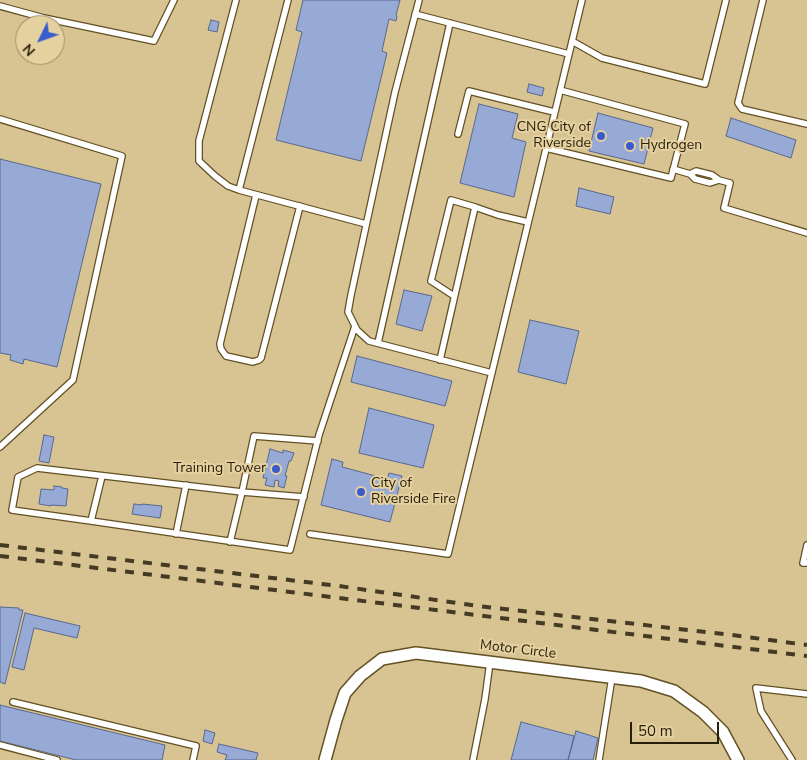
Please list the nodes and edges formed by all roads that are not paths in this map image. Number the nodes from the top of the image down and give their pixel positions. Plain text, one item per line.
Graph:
1 (174, 0) edge
2 (236, 0) edge
3 (288, 0) edge
4 (418, 0) edge
5 (582, 0) edge
6 (726, 0) edge
7 (763, 0) edge
8 (0, 6) edge
9 (414, 14) junction
10 (450, 23) junction
11 (572, 41) junction
12 (569, 54) junction
13 (560, 90) junction
14 (554, 112) junction
15 (0, 119) edge
16 (807, 124) edge
17 (458, 134) dead end
18 (546, 148) junction
19 (673, 169) junction
20 (239, 190) junction
21 (256, 195) junction
22 (300, 206) junction
23 (475, 207) junction
24 (528, 222) junction
25 (366, 224) junction
26 (807, 233) edge
27 (454, 296) junction
28 (355, 326) junction
29 (378, 343) junction
30 (440, 360) junction
31 (492, 374) junction
32 (318, 441) junction
33 (0, 447) edge
34 (102, 476) junction
35 (186, 486) junction
36 (242, 492) junction
37 (304, 497) junction
38 (91, 521) junction
39 (176, 534) junction
40 (310, 534) dead end
41 (230, 542) junction
42 (807, 545) edge
43 (807, 564) edge
44 (490, 662) junction
45 (612, 677) junction
46 (807, 694) edge
47 (13, 702) dead end
48 (0, 746) edge
49 (57, 760) edge
50 (193, 760) edge
51 (325, 760) edge
52 (473, 760) edge
53 (599, 760) edge
54 (738, 760) edge
55 (792, 760) edge

1 - 8 lane
2 - 20 lane
3 - 20 lane
4 - 9 lane
5 - 11 lane
6 - 11 lane
7 - 16 lane
9 - 10 lane
9 - 25 lane
10 - 12 lane
10 - 29 lane
11 - 12 lane
12 - 13 lane
13 - 14 lane
13 - 19 lane
14 - 17 lane
14 - 18 lane
15 - 33 lane
18 - 19 lane
18 - 24 lane
19 - 26 lane
20 - 21 lane
21 - 22 lane
21 - 22 lane
22 - 25 lane
23 - 24 lane
23 - 27 lane
23 - 27 lane
24 - 31 lane
25 - 28 lane
27 - 30 lane
28 - 29 lane
28 - 32 lane
29 - 30 lane
30 - 31 lane
31 - 40 lane
32 - 36 lane
32 - 37 lane
34 - 35 lane
34 - 38 lane
34 - 38 lane
35 - 36 lane
35 - 39 lane
36 - 37 lane
36 - 41 lane
37 - 41 lane
38 - 39 lane
39 - 41 lane
42 - 43 lane
44 - 45 street, Motor Circle
44 - 51 street, Motor Circle
44 - 52 lane
45 - 53 lane
45 - 54 street, Motor Circle
46 - 55 lane
47 - 50 lane
48 - 49 lane

